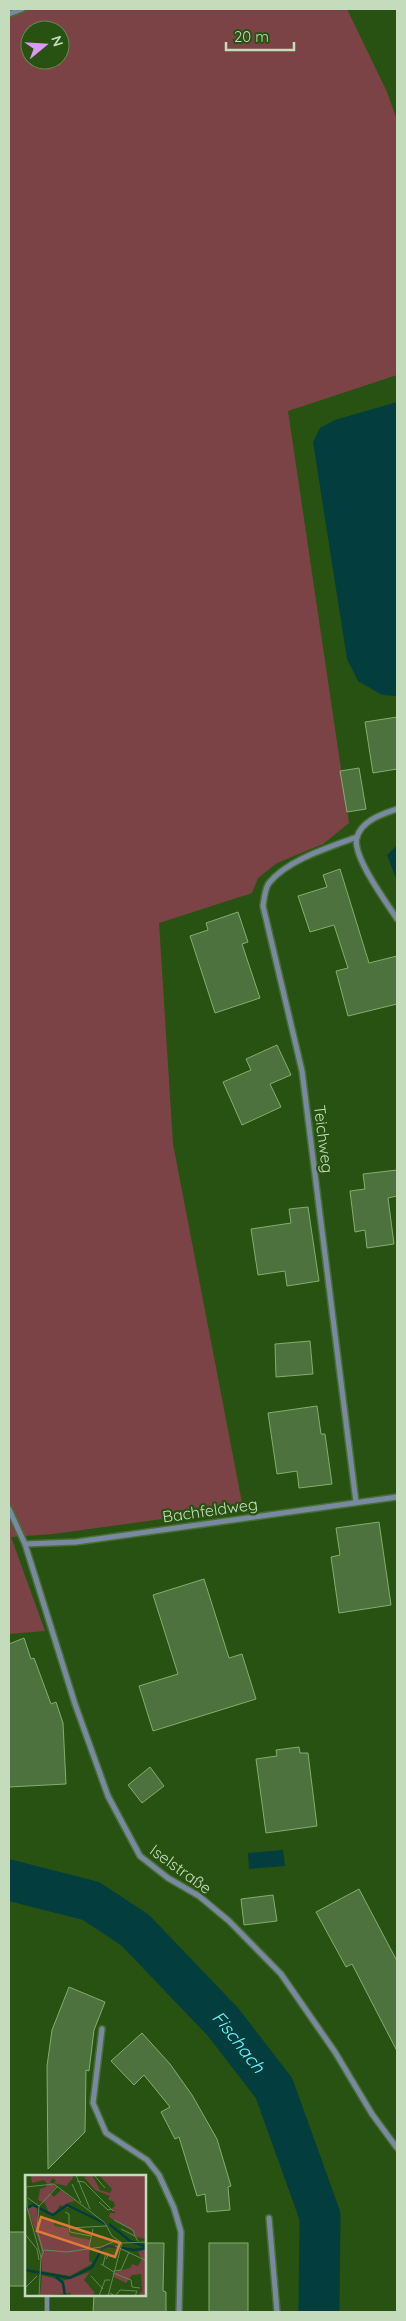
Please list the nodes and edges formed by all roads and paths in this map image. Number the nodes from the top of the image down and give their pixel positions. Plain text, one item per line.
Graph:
1 (22, 9) edge
2 (9, 14) edge
3 (397, 809) edge
4 (357, 837) junction
5 (397, 920) edge
6 (397, 1497) edge
7 (356, 1502) junction
8 (9, 1509) edge
9 (25, 1544) junction
10 (102, 2030) dead end
11 (397, 2148) edge
12 (269, 2218) dead end
13 (47, 2296) edge
14 (47, 2312) edge
15 (179, 2312) edge
16 (277, 2312) edge

1 - 2 street
3 - 4 street
4 - 5 street
4 - 7 street, Teichweg
6 - 7 street, Bachfeldweg
7 - 9 street, Bachfeldweg
8 - 9 street, Iselstraße
9 - 11 street, Iselstraße
10 - 15 street
12 - 16 street
13 - 14 lane

